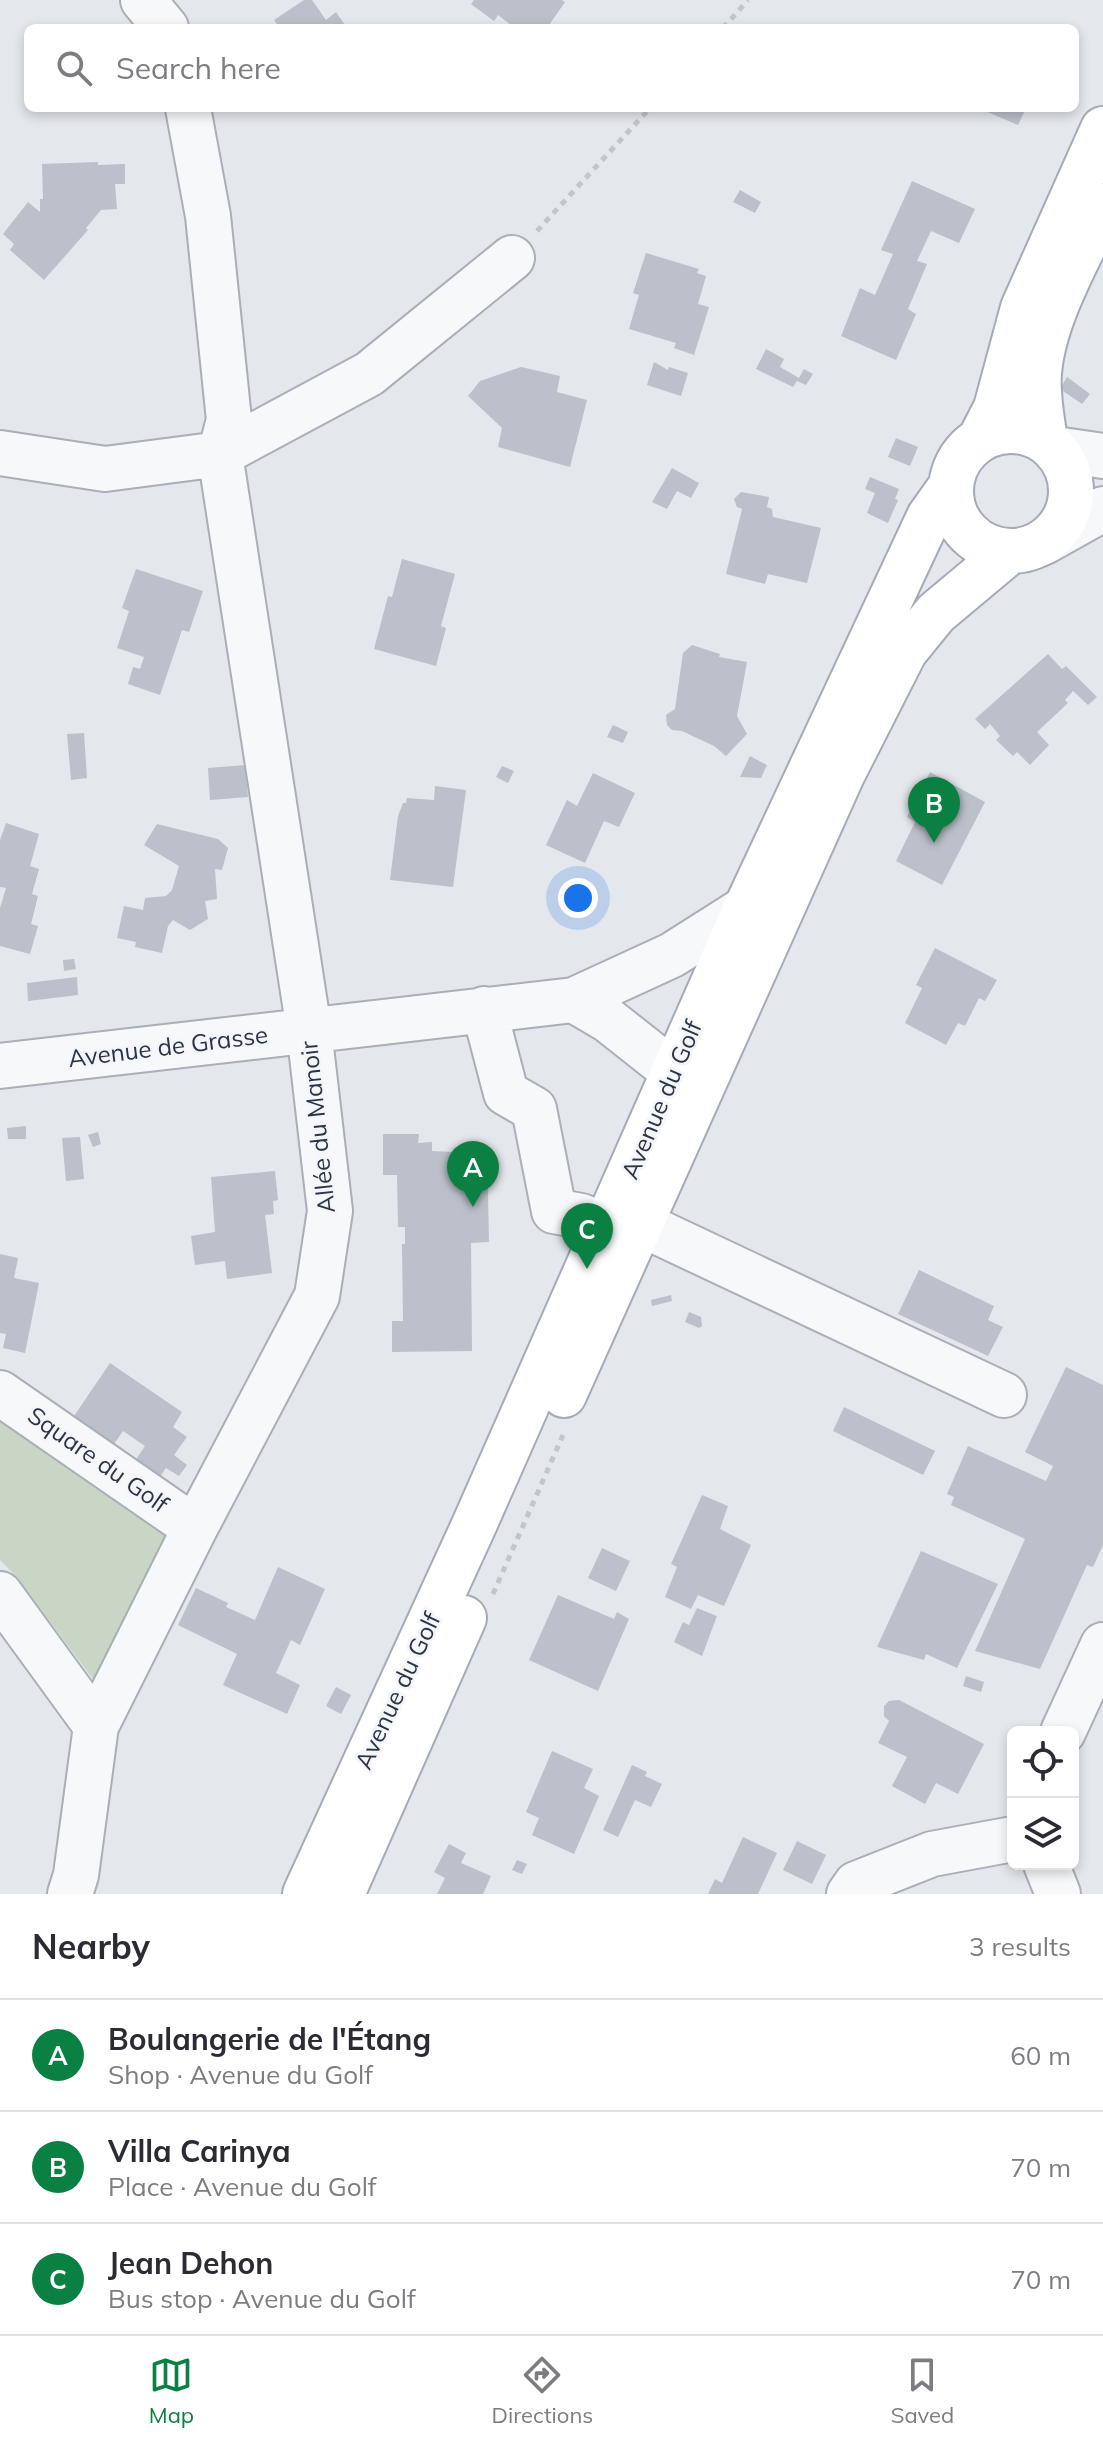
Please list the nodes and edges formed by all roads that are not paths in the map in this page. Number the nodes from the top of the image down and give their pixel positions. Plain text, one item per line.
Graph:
1 (143, 0) edge
2 (163, 24) edge
3 (189, 112) edge
4 (1103, 129) edge
5 (1103, 206) edge
6 (512, 258) road end
7 (980, 439) junction
8 (1050, 445) junction
9 (0, 453) edge
10 (220, 454) junction
11 (1103, 456) edge
12 (951, 486) junction
13 (1103, 509) edge
14 (1027, 547) junction
15 (746, 908) junction
16 (574, 1000) junction
17 (484, 1009) junction
18 (735, 1012) junction
19 (309, 1030) junction
20 (0, 1066) edge
21 (675, 1068) junction
22 (624, 1226) junction
23 (0, 1393) edge
24 (1004, 1395) dead end
25 (195, 1528) junction
26 (0, 1594) edge
27 (1103, 1645) edge
28 (96, 1726) junction
29 (1066, 1726) edge
30 (1007, 1840) edge
31 (1048, 1870) edge
32 (70, 1894) edge
33 (305, 1894) edge
34 (342, 1894) edge
35 (849, 1894) edge
36 (1058, 1894) edge

1 - 2 street
3 - 10 street
4 - 7 main road
5 - 8 main road
6 - 10 street
7 - 8 main road
7 - 12 main road
8 - 11 street
8 - 14 main road
9 - 10 street
10 - 19 street, Allée du Manoir
12 - 14 main road
12 - 15 main road, Avenue du Golf
13 - 14 street, Avenue du Golf
14 - 18 main road, Avenue du Golf
15 - 16 street, Avenue de Grasse
15 - 21 main road, Avenue du Golf
16 - 17 street, Avenue de Grasse
16 - 21 street
17 - 19 street, Avenue de Grasse
17 - 22 street
18 - 21 main road
18 - 22 main road, Avenue du Golf
19 - 20 street, Avenue de Grasse
19 - 25 street, Allée du Manoir
21 - 22 main road, Avenue du Golf
22 - 24 street
22 - 33 main road, Avenue du Golf
22 - 34 main road, Avenue du Golf
23 - 25 street, Square du Golf
25 - 28 street, Allée du Manoir
26 - 28 street
27 - 29 street
28 - 32 street, Allée du Manoir
30 - 35 street
31 - 36 street

